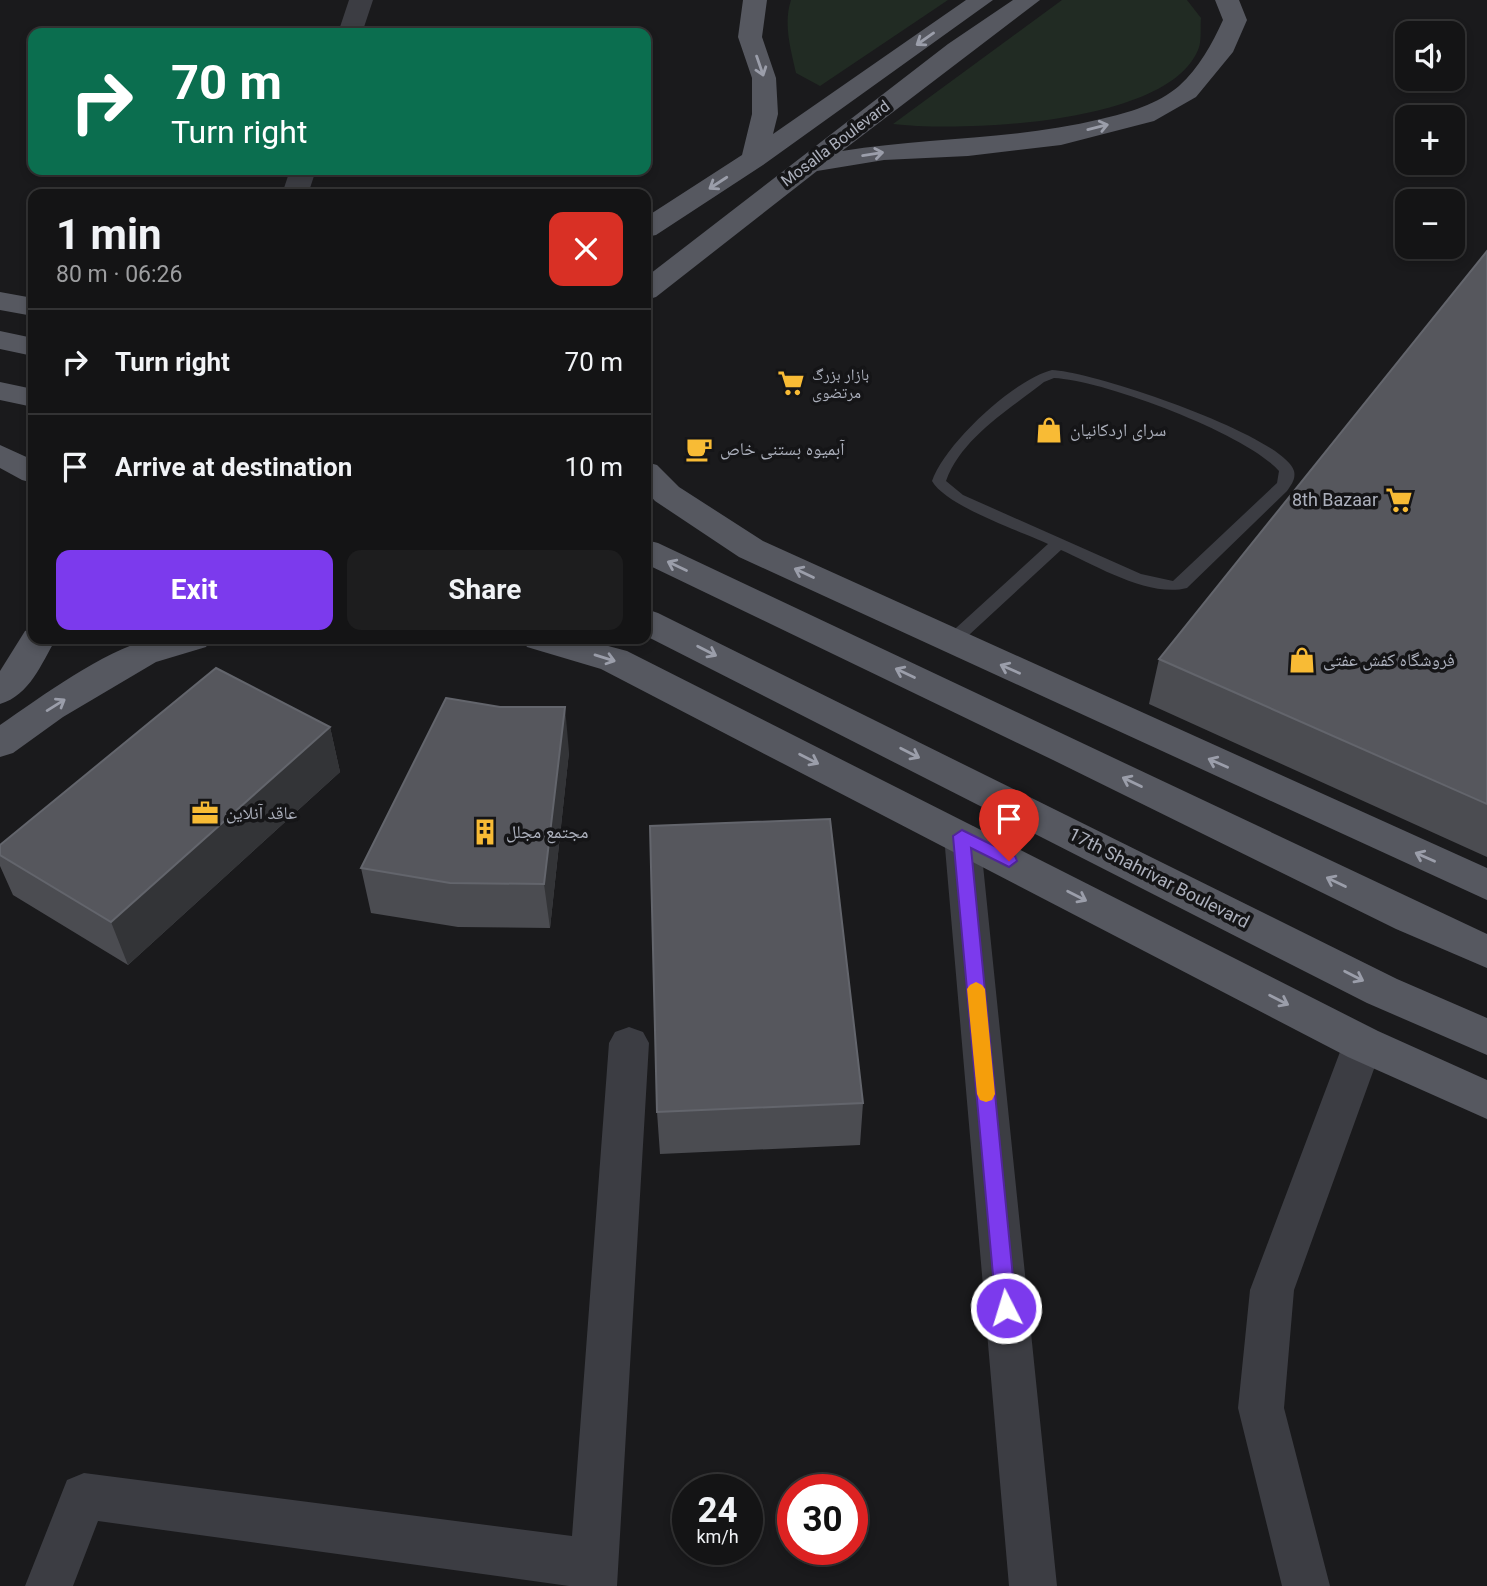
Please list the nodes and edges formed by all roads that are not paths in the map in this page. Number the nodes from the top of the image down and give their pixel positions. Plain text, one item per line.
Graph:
1 (361, 0) edge
2 (755, 0) edge
3 (981, 0) edge
4 (1028, 0) edge
5 (1227, 0) edge
6 (352, 28) edge
7 (754, 159) junction
8 (806, 165) junction
9 (651, 226) edge
10 (651, 288) edge
11 (0, 301) edge
12 (28, 306) edge
13 (0, 340) edge
14 (28, 346) edge
15 (0, 391) edge
16 (28, 397) edge
17 (0, 455) edge
18 (28, 470) edge
19 (651, 477) edge
20 (1059, 543) junction
21 (651, 553) edge
22 (651, 624) edge
23 (951, 642) junction
24 (35, 644) edge
25 (558, 644) edge
26 (140, 646) edge
27 (0, 691) edge
28 (0, 744) edge
29 (962, 836) junction
30 (1487, 885) edge
31 (1487, 952) edge
32 (1487, 1037) edge
33 (629, 1042) dead end
34 (1363, 1044) junction
35 (1487, 1100) edge
36 (593, 1575) edge
37 (49, 1586) edge
38 (1033, 1586) edge
39 (1306, 1586) edge

1 - 6 street
2 -> 7 main road
3 -> 7 main road, Mosalla Boulevard
4 - 8 main road, Mosalla Boulevard
8 -> 5 main road
7 -> 9 main road, Mosalla Boulevard
8 - 10 main road, Mosalla Boulevard
11 - 12 main road
13 - 14 main road
15 - 16 main road
17 - 18 main road
23 -> 19 main road
20 - 20 lane
20 - 23 lane
31 -> 21 main road
22 -> 32 main road, 17th Shahrivar Boulevard
30 -> 23 main road
24 - 27 main road
25 -> 29 main road
28 -> 26 main road
29 -> 34 main road
29 - 38 street
33 - 36 street
34 - 35 main road
34 - 39 street
36 - 37 street

